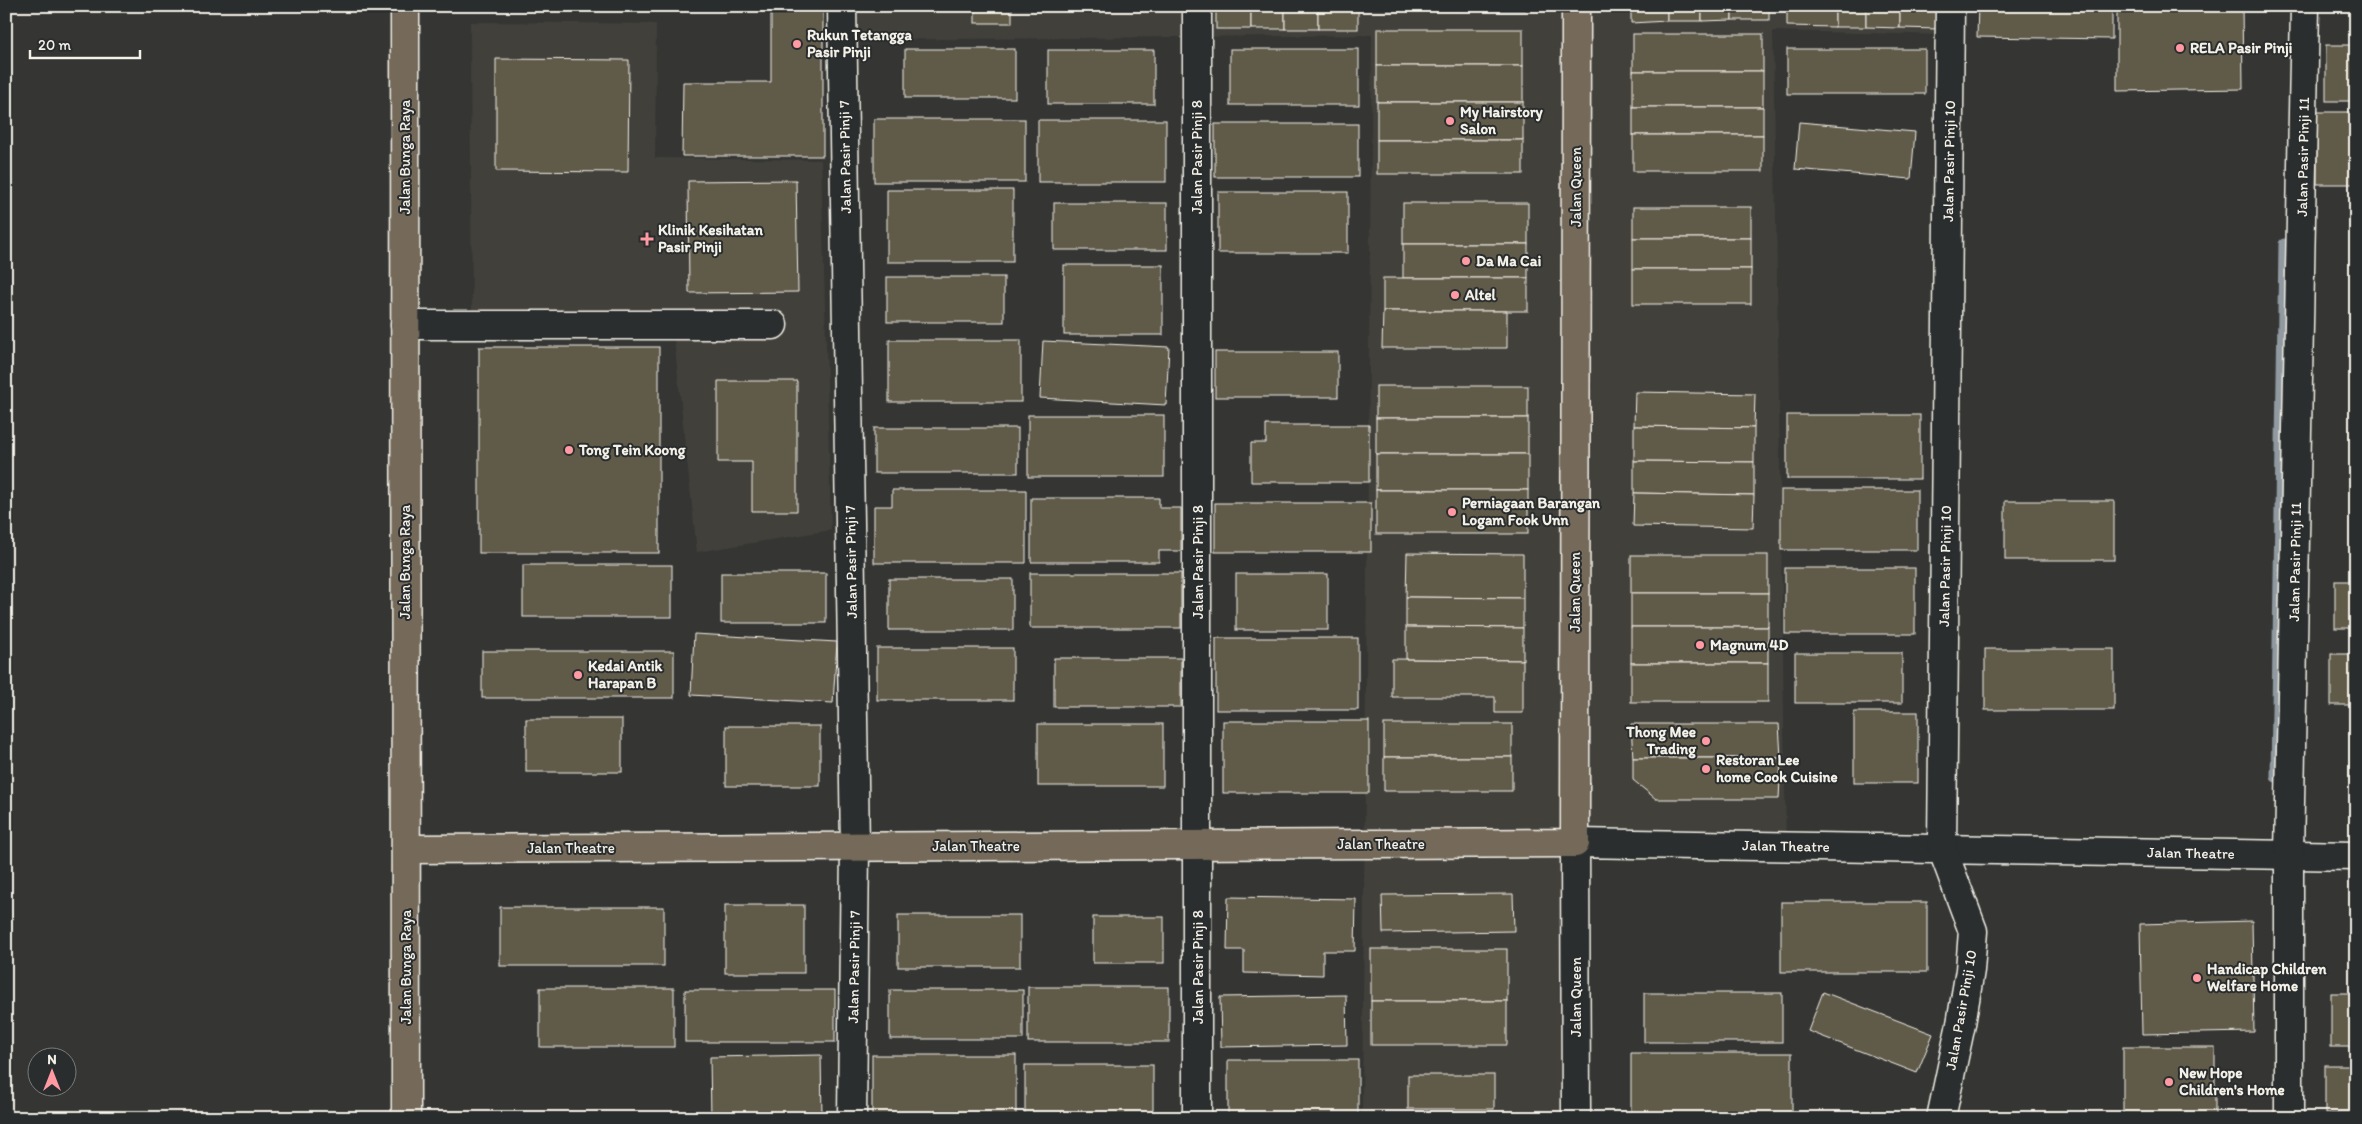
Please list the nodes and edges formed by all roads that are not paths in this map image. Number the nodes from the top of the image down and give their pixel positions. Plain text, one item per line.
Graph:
1 (405, 6) edge
2 (842, 6) edge
3 (1197, 6) edge
4 (1576, 6) edge
5 (1950, 6) edge
6 (2305, 6) edge
7 (405, 325) junction
8 (772, 325) dead end
9 (1575, 843) junction
10 (1199, 845) junction
11 (855, 847) junction
12 (1942, 848) junction
13 (406, 849) junction
14 (2289, 855) junction
15 (2356, 856) edge
16 (406, 1118) edge
17 (852, 1118) edge
18 (1197, 1118) edge
19 (1576, 1118) edge
20 (1941, 1118) edge
21 (2289, 1118) edge

1 - 7 main road, Jalan Bunga Raya
2 - 11 street, Jalan Pasir Pinji 7
3 - 10 street, Jalan Pasir Pinji 8
4 - 9 main road, Jalan Queen
5 - 12 street, Jalan Pasir Pinji 10
6 - 14 street, Jalan Pasir Pinji 11
7 - 8 street
7 - 13 main road, Jalan Bunga Raya
9 - 10 main road, Jalan Theatre
9 - 12 street, Jalan Theatre
9 - 19 street, Jalan Queen
10 - 11 main road, Jalan Theatre
10 - 18 street, Jalan Pasir Pinji 8
11 - 13 main road, Jalan Theatre
11 - 17 street, Jalan Pasir Pinji 7
12 - 14 street, Jalan Theatre
12 - 20 street, Jalan Pasir Pinji 10
13 - 16 main road, Jalan Bunga Raya
14 - 15 street, Jalan Theatre
14 - 21 street, Jalan Pasir Pinji 11

